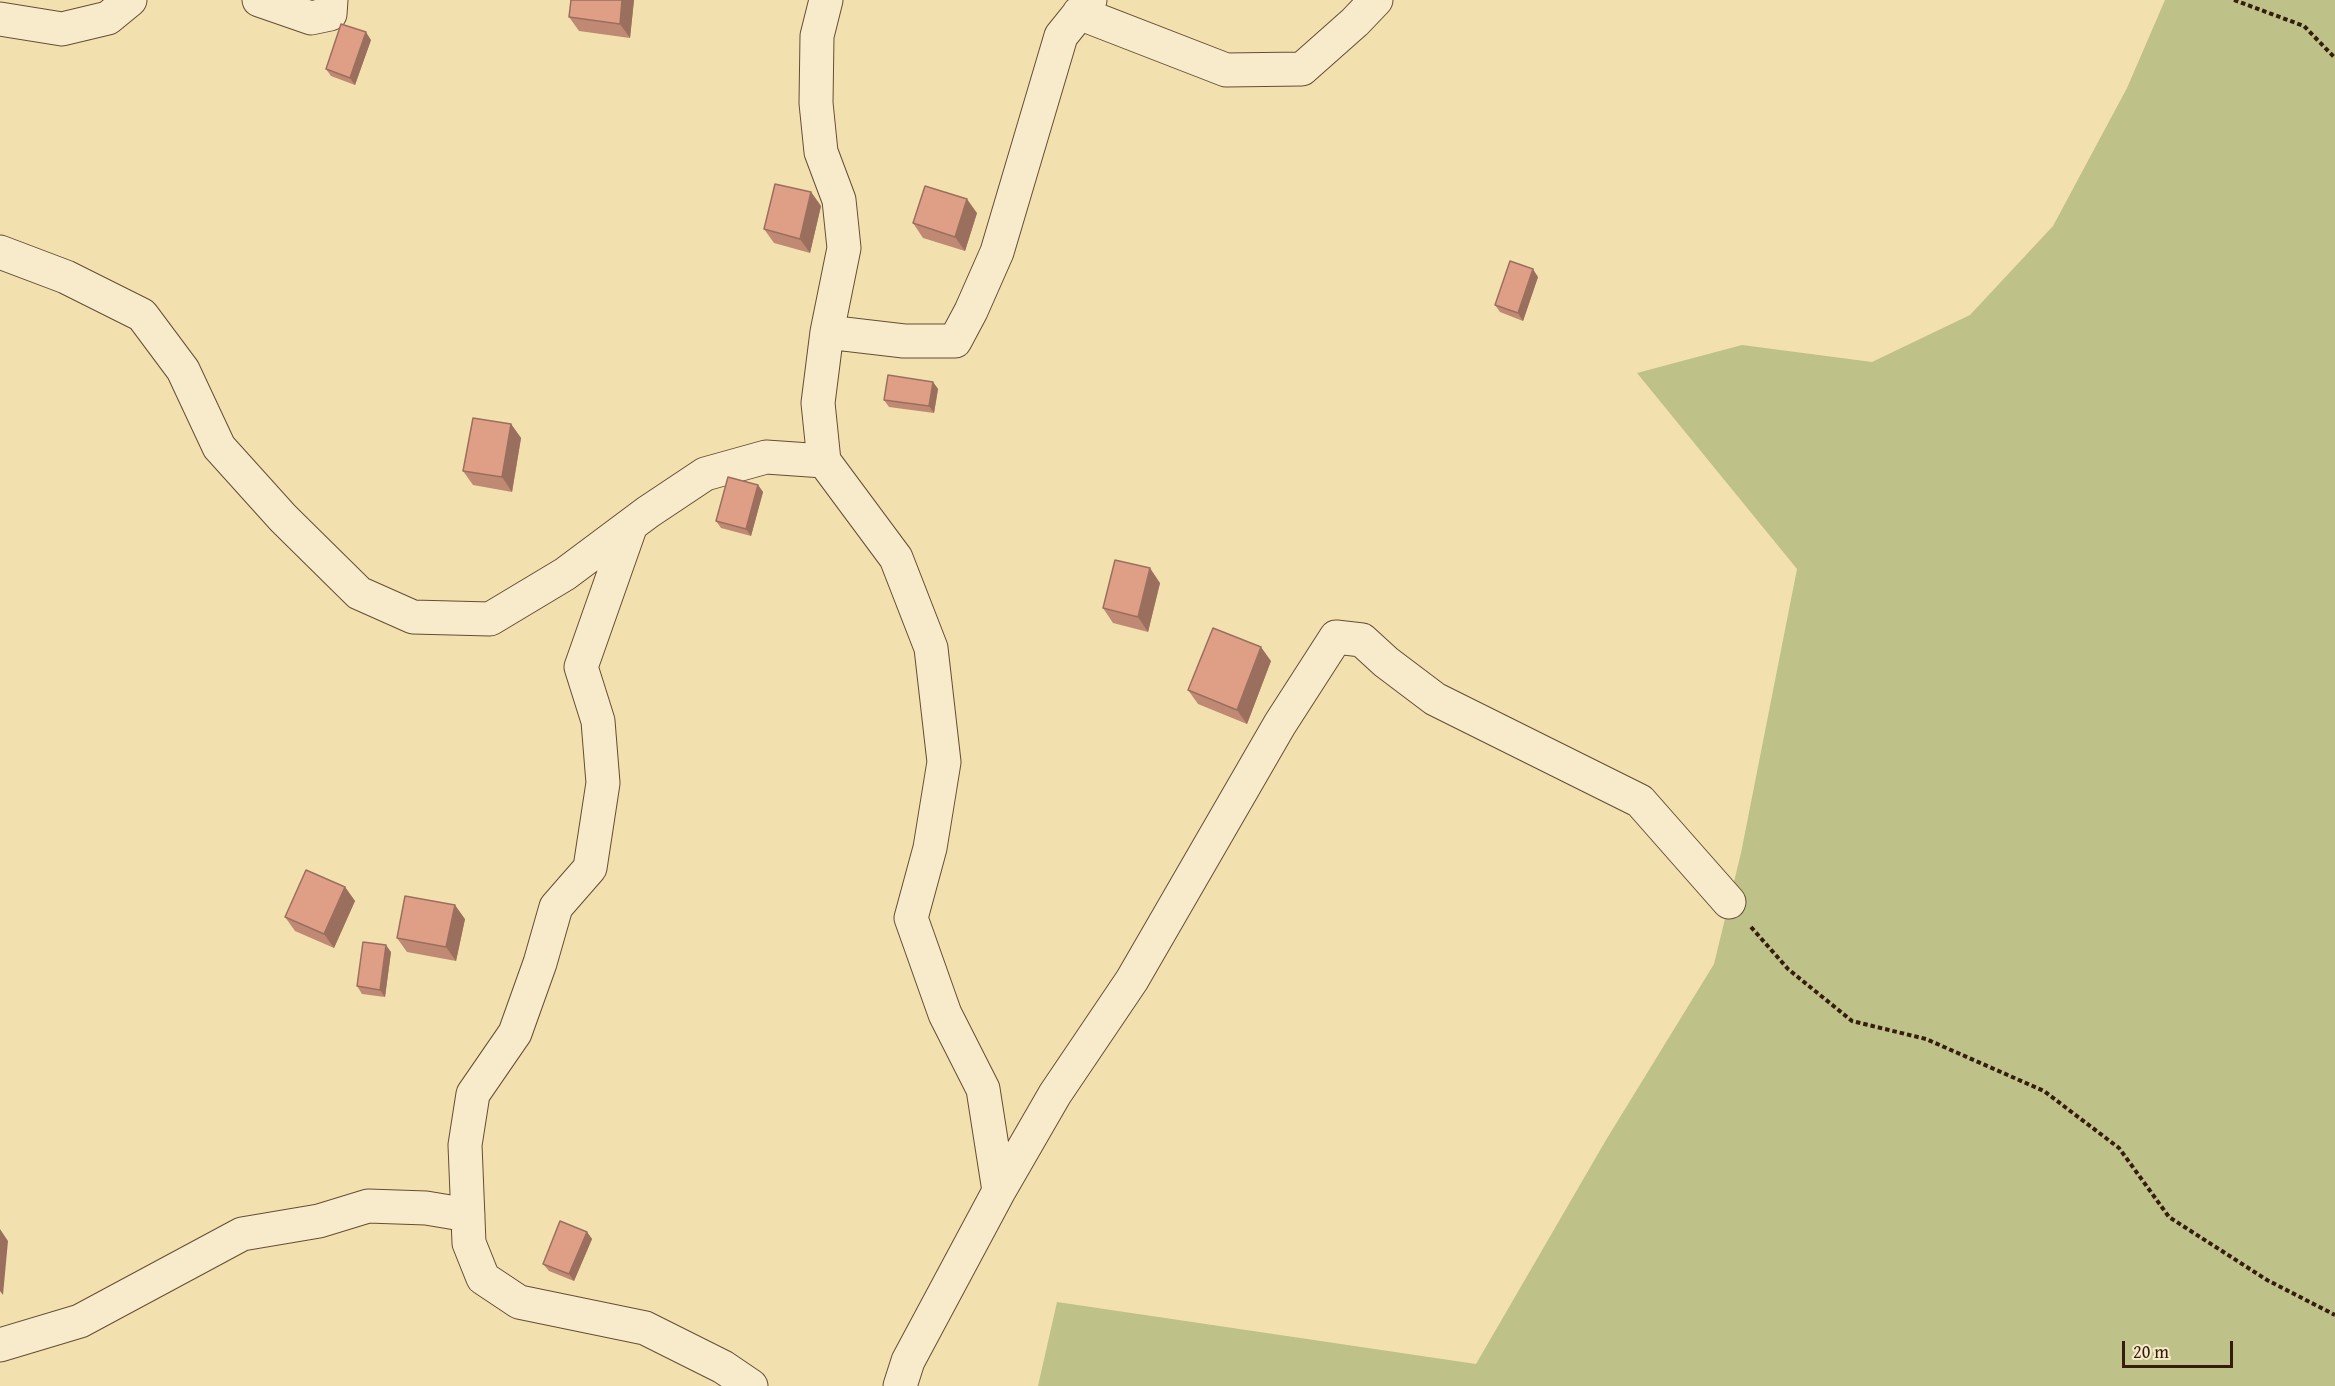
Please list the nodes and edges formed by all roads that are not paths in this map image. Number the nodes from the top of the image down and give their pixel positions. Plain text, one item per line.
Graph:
1 (130, 0) edge
2 (259, 0) edge
3 (331, 0) edge
4 (826, 0) edge
5 (1376, 0) edge
6 (1084, 6) edge
7 (0, 19) edge
8 (0, 252) edge
9 (827, 332) junction
10 (824, 461) junction
11 (631, 525) junction
12 (1729, 902) road end
13 (999, 1191) junction
14 (468, 1215) junction
15 (0, 1345) edge
16 (752, 1386) edge
17 (900, 1386) edge

1 - 7 street
2 - 3 street
4 - 9 street
5 - 6 street
6 - 9 street
8 - 11 street
9 - 10 street
10 - 11 street
10 - 13 street
11 - 14 street
12 - 13 street
13 - 17 street
14 - 15 street
14 - 16 street

